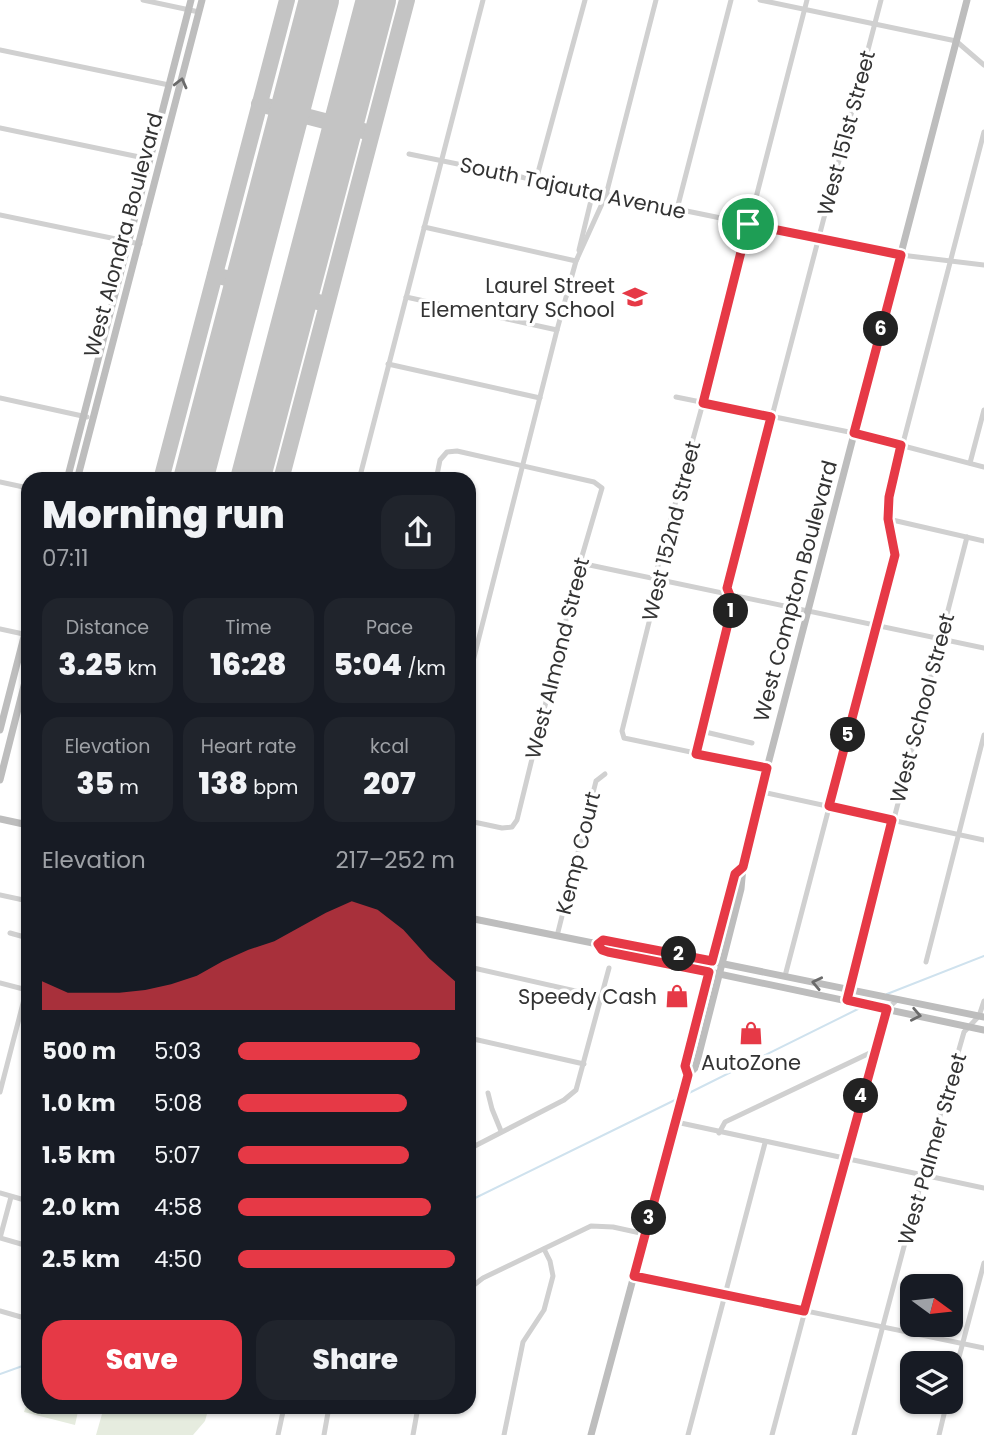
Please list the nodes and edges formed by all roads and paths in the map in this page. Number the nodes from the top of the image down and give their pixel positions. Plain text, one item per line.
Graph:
1 (143, 0) edge
2 (191, 0) edge
3 (202, 0) edge
4 (483, 0) edge
5 (585, 0) edge
6 (656, 0) edge
7 (731, 0) edge
8 (760, 0) edge
9 (807, 0) edge
10 (881, 0) edge
11 (967, 0) edge
12 (481, 9) junction
13 (805, 9) junction
14 (189, 10) junction
15 (491, 11) dead end
16 (199, 12) junction
17 (875, 23) junction
18 (956, 41) junction
19 (0, 50) edge
20 (984, 65) edge
21 (169, 85) junction
22 (0, 128) edge
23 (984, 132) edge
24 (410, 154) dead end
25 (149, 159) junction
26 (441, 161) junction
27 (536, 180) junction
28 (593, 192) junction
29 (606, 195) junction
30 (677, 209) junction
31 (0, 215) edge
32 (748, 224) junction
33 (424, 227) junction
34 (818, 238) junction
35 (128, 240) junction
36 (139, 244) junction
37 (901, 255) junction
38 (576, 261) junction
39 (951, 261) junction
40 (984, 265) edge
41 (406, 297) junction
42 (557, 330) junction
43 (388, 364) junction
44 (676, 397) dead end
45 (0, 398) edge
46 (540, 398) junction
47 (703, 403) junction
48 (984, 411) edge
49 (83, 415) junction
50 (771, 417) junction
51 (93, 420) junction
52 (854, 433) junction
53 (901, 445) junction
54 (970, 463) junction
55 (524, 466) junction
56 (984, 467) edge
57 (69, 472) edge
58 (79, 472) edge
59 (361, 472) edge
60 (438, 472) edge
61 (0, 482) edge
62 (21, 486) edge
63 (888, 519) junction
64 (967, 537) junction
65 (984, 541) edge
66 (580, 563) junction
67 (657, 579) junction
68 (730, 594) junction
69 (809, 612) junction
70 (877, 626) junction
71 (0, 629) edge
72 (21, 634) edge
73 (941, 639) junction
74 (984, 648) edge
75 (476, 650) edge
76 (21, 653) edge
77 (21, 698) edge
78 (0, 730) edge
79 (701, 731) junction
80 (984, 736) edge
81 (752, 743) dead end
82 (696, 754) junction
83 (767, 768) junction
84 (605, 774) dead end
85 (0, 780) edge
86 (762, 792) junction
87 (829, 806) junction
88 (0, 819) edge
89 (892, 820) junction
90 (476, 822) edge
91 (21, 824) edge
92 (958, 835) junction
93 (984, 840) edge
94 (743, 867) junction
95 (0, 895) edge
96 (21, 900) edge
97 (476, 919) edge
98 (10, 933) dead end
99 (21, 936) edge
100 (557, 936) junction
101 (598, 944) junction
102 (712, 961) junction
103 (926, 962) dead end
104 (722, 963) junction
105 (609, 968) dead end
106 (476, 969) edge
107 (709, 972) junction
108 (719, 974) junction
109 (785, 976) junction
110 (0, 983) edge
111 (21, 986) edge
112 (850, 989) junction
113 (602, 997) junction
114 (849, 1000) junction
115 (897, 1000) junction
116 (984, 1001) edge
117 (887, 1009) junction
118 (21, 1010) edge
119 (982, 1017) edge
120 (969, 1027) junction
121 (984, 1030) edge
122 (476, 1040) edge
123 (874, 1051) junction
124 (584, 1064) junction
125 (688, 1075) junction
126 (0, 1092) edge
127 (488, 1093) dead end
128 (676, 1122) junction
129 (501, 1131) junction
130 (719, 1133) junction
131 (765, 1143) junction
132 (476, 1145) edge
133 (845, 1159) junction
134 (923, 1175) junction
135 (984, 1188) edge
136 (0, 1194) edge
137 (11, 1197) junction
138 (21, 1199) edge
139 (645, 1234) junction
140 (0, 1238) edge
141 (21, 1244) edge
142 (544, 1249) junction
143 (984, 1264) edge
144 (634, 1276) junction
145 (476, 1283) edge
146 (726, 1294) junction
147 (0, 1311) edge
148 (804, 1311) junction
149 (21, 1317) edge
150 (883, 1327) junction
151 (963, 1343) junction
152 (984, 1348) edge
153 (961, 1351) edge
154 (282, 1414) edge
155 (328, 1414) edge
156 (417, 1414) edge
157 (944, 1414) edge
158 (278, 1435) edge
159 (324, 1435) edge
160 (413, 1435) edge
161 (504, 1435) edge
162 (591, 1435) edge
163 (688, 1435) edge
164 (772, 1435) edge
165 (854, 1435) edge
166 (939, 1435) edge

1 - 14 street
2 - 14 main road, West Alondra Boulevard
3 - 16 main road, West Alondra Boulevard
4 - 12 street
5 - 27 street
6 - 29 street
7 - 30 street
8 - 13 street
9 - 13 street, West 152nd Street
10 - 17 street, West 151st Street
11 - 18 main road, West Compton Boulevard
12 - 15 street
12 - 26 street
13 - 17 street
13 - 32 street, West 152nd Street
14 - 16 street
14 - 21 main road, West Alondra Boulevard
36 -> 16 main road, West Alondra Boulevard
17 - 18 street
17 - 34 street, West 151st Street
18 - 20 street
18 - 37 main road, West Compton Boulevard
19 - 21 street
21 - 25 main road, West Alondra Boulevard
22 - 25 street
23 - 39 street
24 - 26 street, South Tajauta Avenue
25 - 35 main road, West Alondra Boulevard
26 - 27 street, South Tajauta Avenue
26 - 33 street
27 - 28 street, South Tajauta Avenue
28 - 29 street, South Tajauta Avenue
28 - 38 street
29 - 30 street, South Tajauta Avenue
29 - 38 street
30 - 32 street, South Tajauta Avenue
31 - 35 street
32 - 34 street, South Tajauta Avenue
32 - 47 street, West 152nd Street
33 - 38 street
33 - 41 street
34 - 37 street, South Tajauta Avenue
34 - 50 street, West 151st Street
35 - 36 street
35 - 49 main road, West Alondra Boulevard
36 - 51 main road, West Alondra Boulevard
37 - 39 street, South Tajauta Avenue
37 - 52 main road, West Compton Boulevard
38 - 42 street
39 - 40 street, South Tajauta Avenue
39 - 53 street
41 - 42 street
41 - 43 street
42 - 46 street
43 - 46 street
43 - 59 street
44 - 47 street
45 - 49 street
46 - 55 street
47 - 50 street
47 - 67 street, West 152nd Street
48 - 54 street
49 - 51 street
49 - 57 main road, West Alondra Boulevard
50 - 52 street
50 - 68 street, West 151st Street
51 - 58 main road, West Alondra Boulevard
52 - 53 street
52 - 69 main road, West Compton Boulevard
53 - 54 street
53 - 63 street
54 - 56 street
55 - 60 street
55 - 66 street, West Almond Street
55 - 75 street
61 - 62 street
63 - 64 street
63 - 70 street
64 - 65 street
64 - 73 street, West School Street
66 - 67 street
66 - 90 street, West Almond Street
67 - 68 street
67 - 82 street, West 152nd Street
68 - 69 street
68 - 79 street, West 151st Street
69 - 70 street
69 - 83 main road, West Compton Boulevard
70 - 73 street
70 - 87 street
71 - 72 street
73 - 74 street
73 - 89 street, West School Street
76 - 78 main road
77 - 85 main road
79 - 81 street
79 - 82 street, West 151st Street
80 - 92 street
82 - 83 street
83 - 86 main road, West Compton Boulevard
84 - 100 street, Kemp Court
86 - 87 street
86 - 94 main road, West Compton Boulevard
87 - 89 street
87 - 109 street
88 - 91 main road
89 - 92 street
89 - 112 street, West School Street
92 - 93 street
92 - 103 street
94 - 102 main road, West Compton Boulevard
94 - 104 main road, West Compton Boulevard
95 - 96 street
97 - 100 main road
98 - 99 street
100 - 101 main road
101 - 102 main road
101 - 107 main road
102 - 104 main road
102 - 107 main road, West Compton Boulevard
104 - 108 main road, West Compton Boulevard
104 - 109 main road
105 - 113 street
106 - 113 street
107 - 108 main road
107 - 125 main road, West Compton Boulevard
108 - 114 main road
108 - 125 main road, West Compton Boulevard
112 -> 109 main road
110 - 111 street
112 - 114 street, West School Street
112 - 115 main road
113 - 124 street
114 - 117 main road
115 - 117 street
115 - 119 main road
116 - 119 street
117 -> 120 main road
117 - 123 street
118 - 126 street
119 - 120 street
120 - 121 main road
120 - 134 street, West Palmer Street
122 - 124 street
123 - 130 street
123 - 133 street
124 - 129 street
125 - 128 main road, West Compton Boulevard
127 - 129 street
128 - 130 street
128 - 139 main road, West Compton Boulevard
129 - 132 street
130 - 131 street
131 - 133 street
131 - 146 street
133 - 134 street
133 - 148 street
134 - 135 street
134 - 150 street, West Palmer Street
136 - 137 street
137 - 138 street
137 - 140 street
139 - 142 street
139 - 144 main road, West Compton Boulevard
140 - 141 street
142 - 145 street
142 - 161 street
143 - 151 street
144 - 146 street
144 - 162 main road, West Compton Boulevard
146 - 148 street
146 - 163 street
147 - 149 street
148 - 150 street
148 - 164 street
150 - 151 street
150 - 165 street, West Palmer Street
151 - 152 street
151 - 153 street
154 - 158 street
155 - 159 street
156 - 160 street
157 - 166 street

